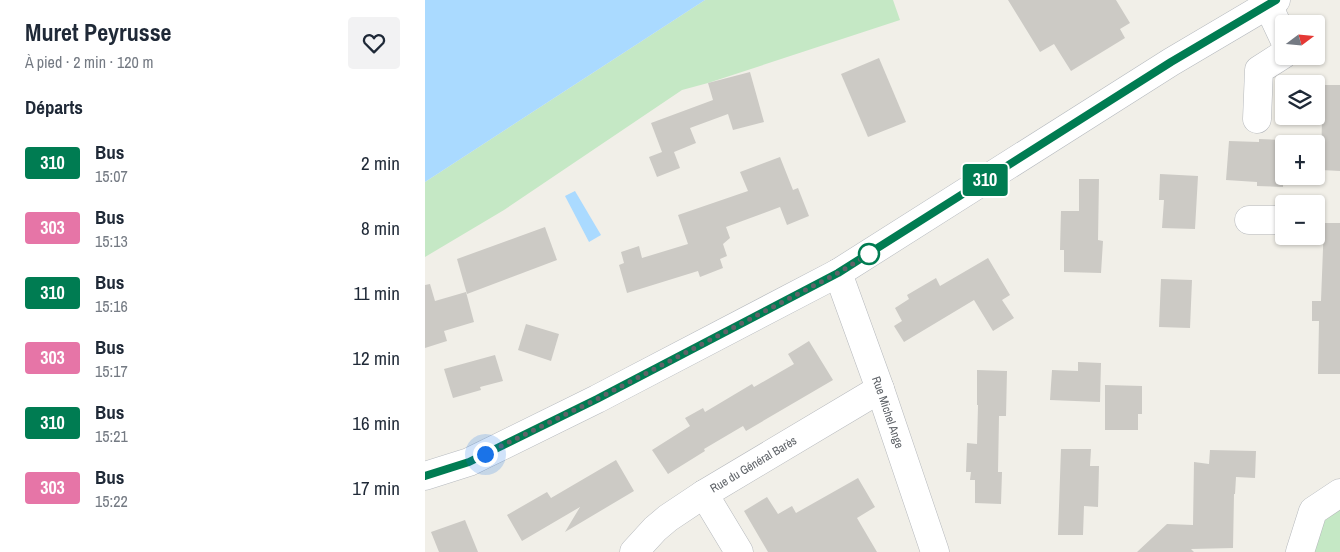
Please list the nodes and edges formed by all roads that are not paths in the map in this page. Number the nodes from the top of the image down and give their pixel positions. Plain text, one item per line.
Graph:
1 (1272, 2) edge
2 (1276, 15) edge
3 (1275, 61) edge
4 (1257, 119) dead end
5 (1249, 220) dead end
6 (1275, 220) edge
7 (838, 273) junction
8 (880, 389) junction
9 (425, 476) edge
10 (1340, 493) edge
11 (704, 494) junction
12 (634, 552) edge
13 (739, 552) edge
14 (935, 552) edge
15 (1300, 552) edge

1 - 2 street
1 - 7 street
3 - 4 street
5 - 6 street
7 - 8 street, Rue Michel Ange
7 - 9 street
8 - 11 street, Rue du Général Barès
8 - 14 street, Rue Michel Ange
10 - 15 street
11 - 12 street, Rue du Général Barès
11 - 13 street

